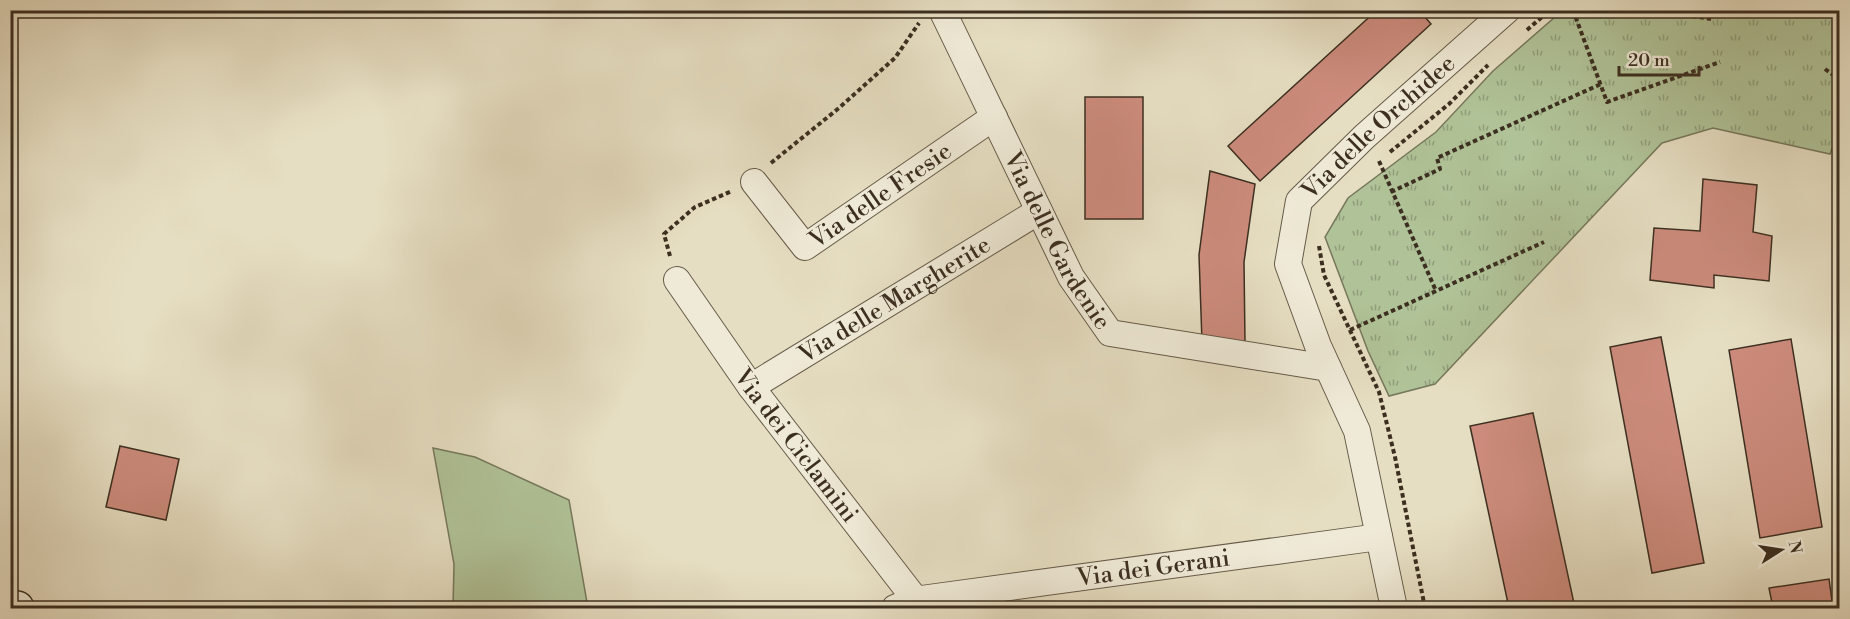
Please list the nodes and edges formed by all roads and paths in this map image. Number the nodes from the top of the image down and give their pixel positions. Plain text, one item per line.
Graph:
1 (1507, 10) edge
2 (1550, 10) edge
3 (1573, 10) edge
4 (1655, 10) edge
5 (932, 15) edge
6 (1711, 19) dead end
7 (1526, 30) dead end
8 (1495, 58) dead end
9 (1720, 62) dead end
10 (1825, 69) dead end
11 (1839, 80) edge
12 (1601, 84) junction
13 (994, 117) junction
14 (1379, 161) junction
15 (1371, 168) dead end
16 (754, 182) junction
17 (1391, 192) junction
18 (1039, 212) junction
19 (1319, 242) dead end
20 (1544, 242) dead end
21 (677, 279) joint
22 (1436, 291) junction
23 (1350, 330) junction
24 (1328, 368) junction
25 (751, 387) junction
26 (1379, 537) junction
27 (910, 606) edge
28 (10, 607) edge
29 (17, 609) edge
30 (1394, 609) edge
31 (1425, 609) edge

1 - 24 street, Via delle Orchidee
2 - 7 path
3 - 12 path
4 - 6 path
5 - 13 street, Via delle Gardenie
5 - 16 path
8 - 14 path
9 - 12 path
10 - 11 path
12 - 17 path
13 - 16 street, Via delle Fresie
13 - 18 street, Via delle Gardenie
14 - 15 path
14 - 17 path
16 - 21 path
17 - 22 path
18 - 24 street, Via delle Gardenie
18 - 25 street, Via delle Margherite
19 - 23 path
20 - 22 path
21 - 25 street, Via dei Ciclamini
22 - 23 path
23 - 31 path
24 - 26 street, Via delle Orchidee
25 - 27 street, Via dei Ciclamini
26 - 27 street, Via dei Gerani
26 - 30 street, Via delle Orchidee
28 - 29 street

